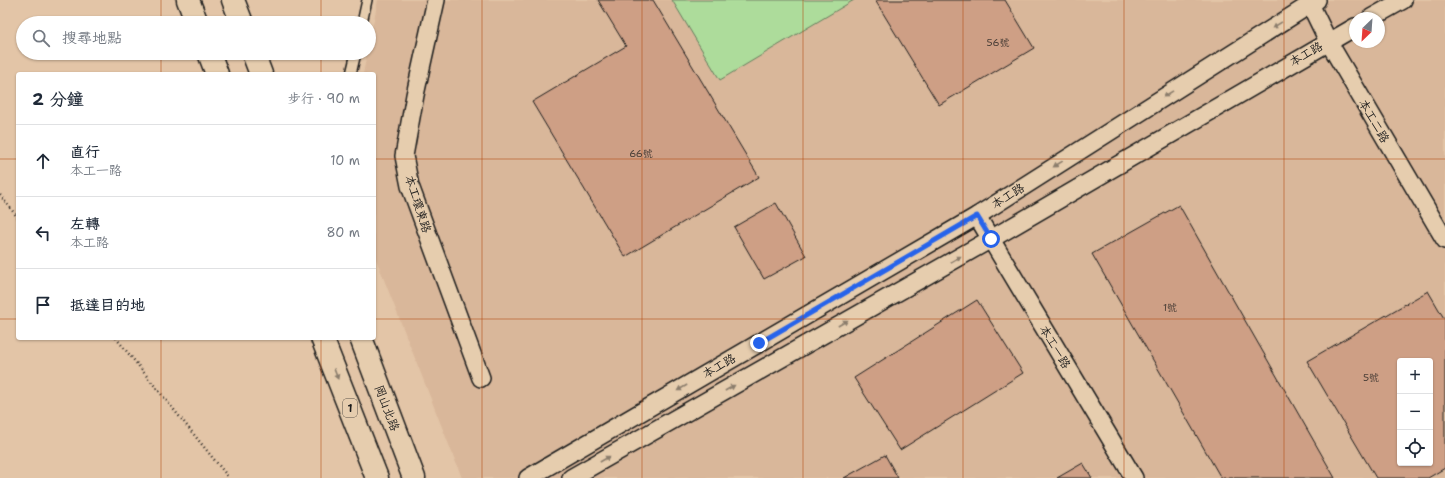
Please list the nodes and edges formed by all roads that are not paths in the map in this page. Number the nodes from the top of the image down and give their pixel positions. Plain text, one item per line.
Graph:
1 (188, 0) edge
2 (233, 0) edge
3 (367, 0) edge
4 (436, 0) edge
5 (1403, 0) edge
6 (1312, 1) edge
7 (1382, 12) edge
8 (194, 16) edge
9 (239, 16) edge
10 (364, 16) edge
11 (1349, 30) edge
12 (1328, 42) junction
13 (212, 60) edge
14 (256, 60) edge
15 (354, 60) edge
16 (216, 72) edge
17 (260, 72) edge
18 (351, 72) edge
19 (977, 216) junction
20 (991, 239) junction
21 (1445, 240) edge
22 (323, 340) edge
23 (362, 340) edge
24 (481, 378) dead end
25 (377, 478) edge
26 (414, 478) edge
27 (528, 478) edge
28 (571, 478) edge
29 (1134, 478) edge

1 - 8 main road
2 - 9 main road
3 - 10 lane
4 - 24 street, 本工環東路
5 - 7 street
6 - 12 street, 本工二路
6 -> 19 street, 本工路
11 - 12 street, 本工路
12 - 20 street, 本工路
12 - 21 street, 本工二路
13 - 16 main road
14 - 17 main road
15 - 18 lane
19 - 20 street, 本工一路
19 -> 27 street, 本工路
28 -> 20 street, 本工路
20 - 29 street, 本工一路
22 -> 25 main road, 1
23 - 26 main road, 岡山北路

